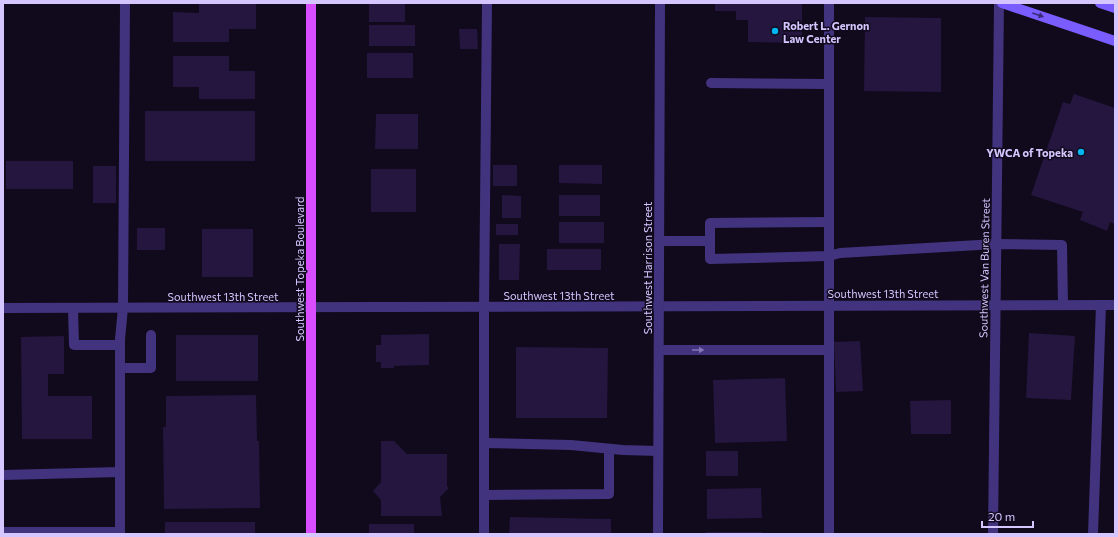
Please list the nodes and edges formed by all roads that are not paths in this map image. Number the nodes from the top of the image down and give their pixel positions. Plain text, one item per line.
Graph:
1 (125, 3) edge
2 (311, 3) edge
3 (487, 3) edge
4 (660, 3) edge
5 (829, 3) edge
6 (1000, 3) edge
7 (1100, 3) edge
8 (1115, 8) edge
9 (1115, 41) edge
10 (711, 83) dead end
11 (829, 84) junction
12 (829, 222) junction
13 (659, 241) junction
14 (710, 241) junction
15 (996, 244) junction
16 (829, 256) junction
17 (996, 305) junction
18 (1063, 305) junction
19 (1101, 305) junction
20 (1115, 305) edge
21 (659, 306) junction
22 (829, 306) junction
23 (311, 307) junction
24 (484, 307) junction
25 (3, 308) edge
26 (73, 308) junction
27 (123, 308) junction
28 (151, 335) dead end
29 (120, 345) junction
30 (659, 350) junction
31 (829, 350) junction
32 (120, 368) junction
33 (484, 443) junction
34 (609, 449) junction
35 (658, 451) junction
36 (120, 472) junction
37 (3, 475) edge
38 (484, 495) junction
39 (3, 532) edge
40 (120, 533) edge
41 (311, 534) edge
42 (484, 534) edge
43 (658, 534) edge
44 (829, 534) edge
45 (993, 534) edge
46 (1093, 534) edge

1 - 27 street
2 - 23 main road, Southwest Topeka Boulevard
3 - 24 street
4 - 13 street, Southwest Harrison Street
5 - 11 street
6 -> 9 main road
6 - 15 street, Southwest Van Buren Street
7 - 8 main road
10 - 11 street
11 - 12 street
12 - 14 street
12 - 16 street
13 - 14 street
13 - 21 street, Southwest Harrison Street
14 - 16 street
15 - 16 street
15 - 17 street, Southwest Van Buren Street
15 - 18 street
16 - 22 street
17 - 18 street, Southwest 13th Street
17 - 22 street, Southwest 13th Street
17 - 45 street, Southwest Van Buren Street
18 - 19 street, Southwest 13th Street
19 - 20 street, Southwest 13th Street
19 - 46 street
21 - 22 street, Southwest 13th Street
21 - 24 street, Southwest 13th Street
21 - 30 street, Southwest Harrison Street
22 - 31 street
23 - 24 street, Southwest 13th Street
23 - 27 street, Southwest 13th Street
23 - 41 main road, Southwest Topeka Boulevard
24 - 33 street
25 - 26 street, Southwest 13th Street
26 - 27 street, Southwest 13th Street
26 - 29 street
27 - 29 street
28 - 32 street
29 - 32 street
30 -> 31 street
30 - 35 street, Southwest Harrison Street
31 - 44 street
32 - 36 street
33 - 34 street
33 - 38 street
34 - 35 street
34 - 38 street
35 - 43 street, Southwest Harrison Street
36 - 37 street
36 - 40 street
38 - 42 street
39 - 40 street

